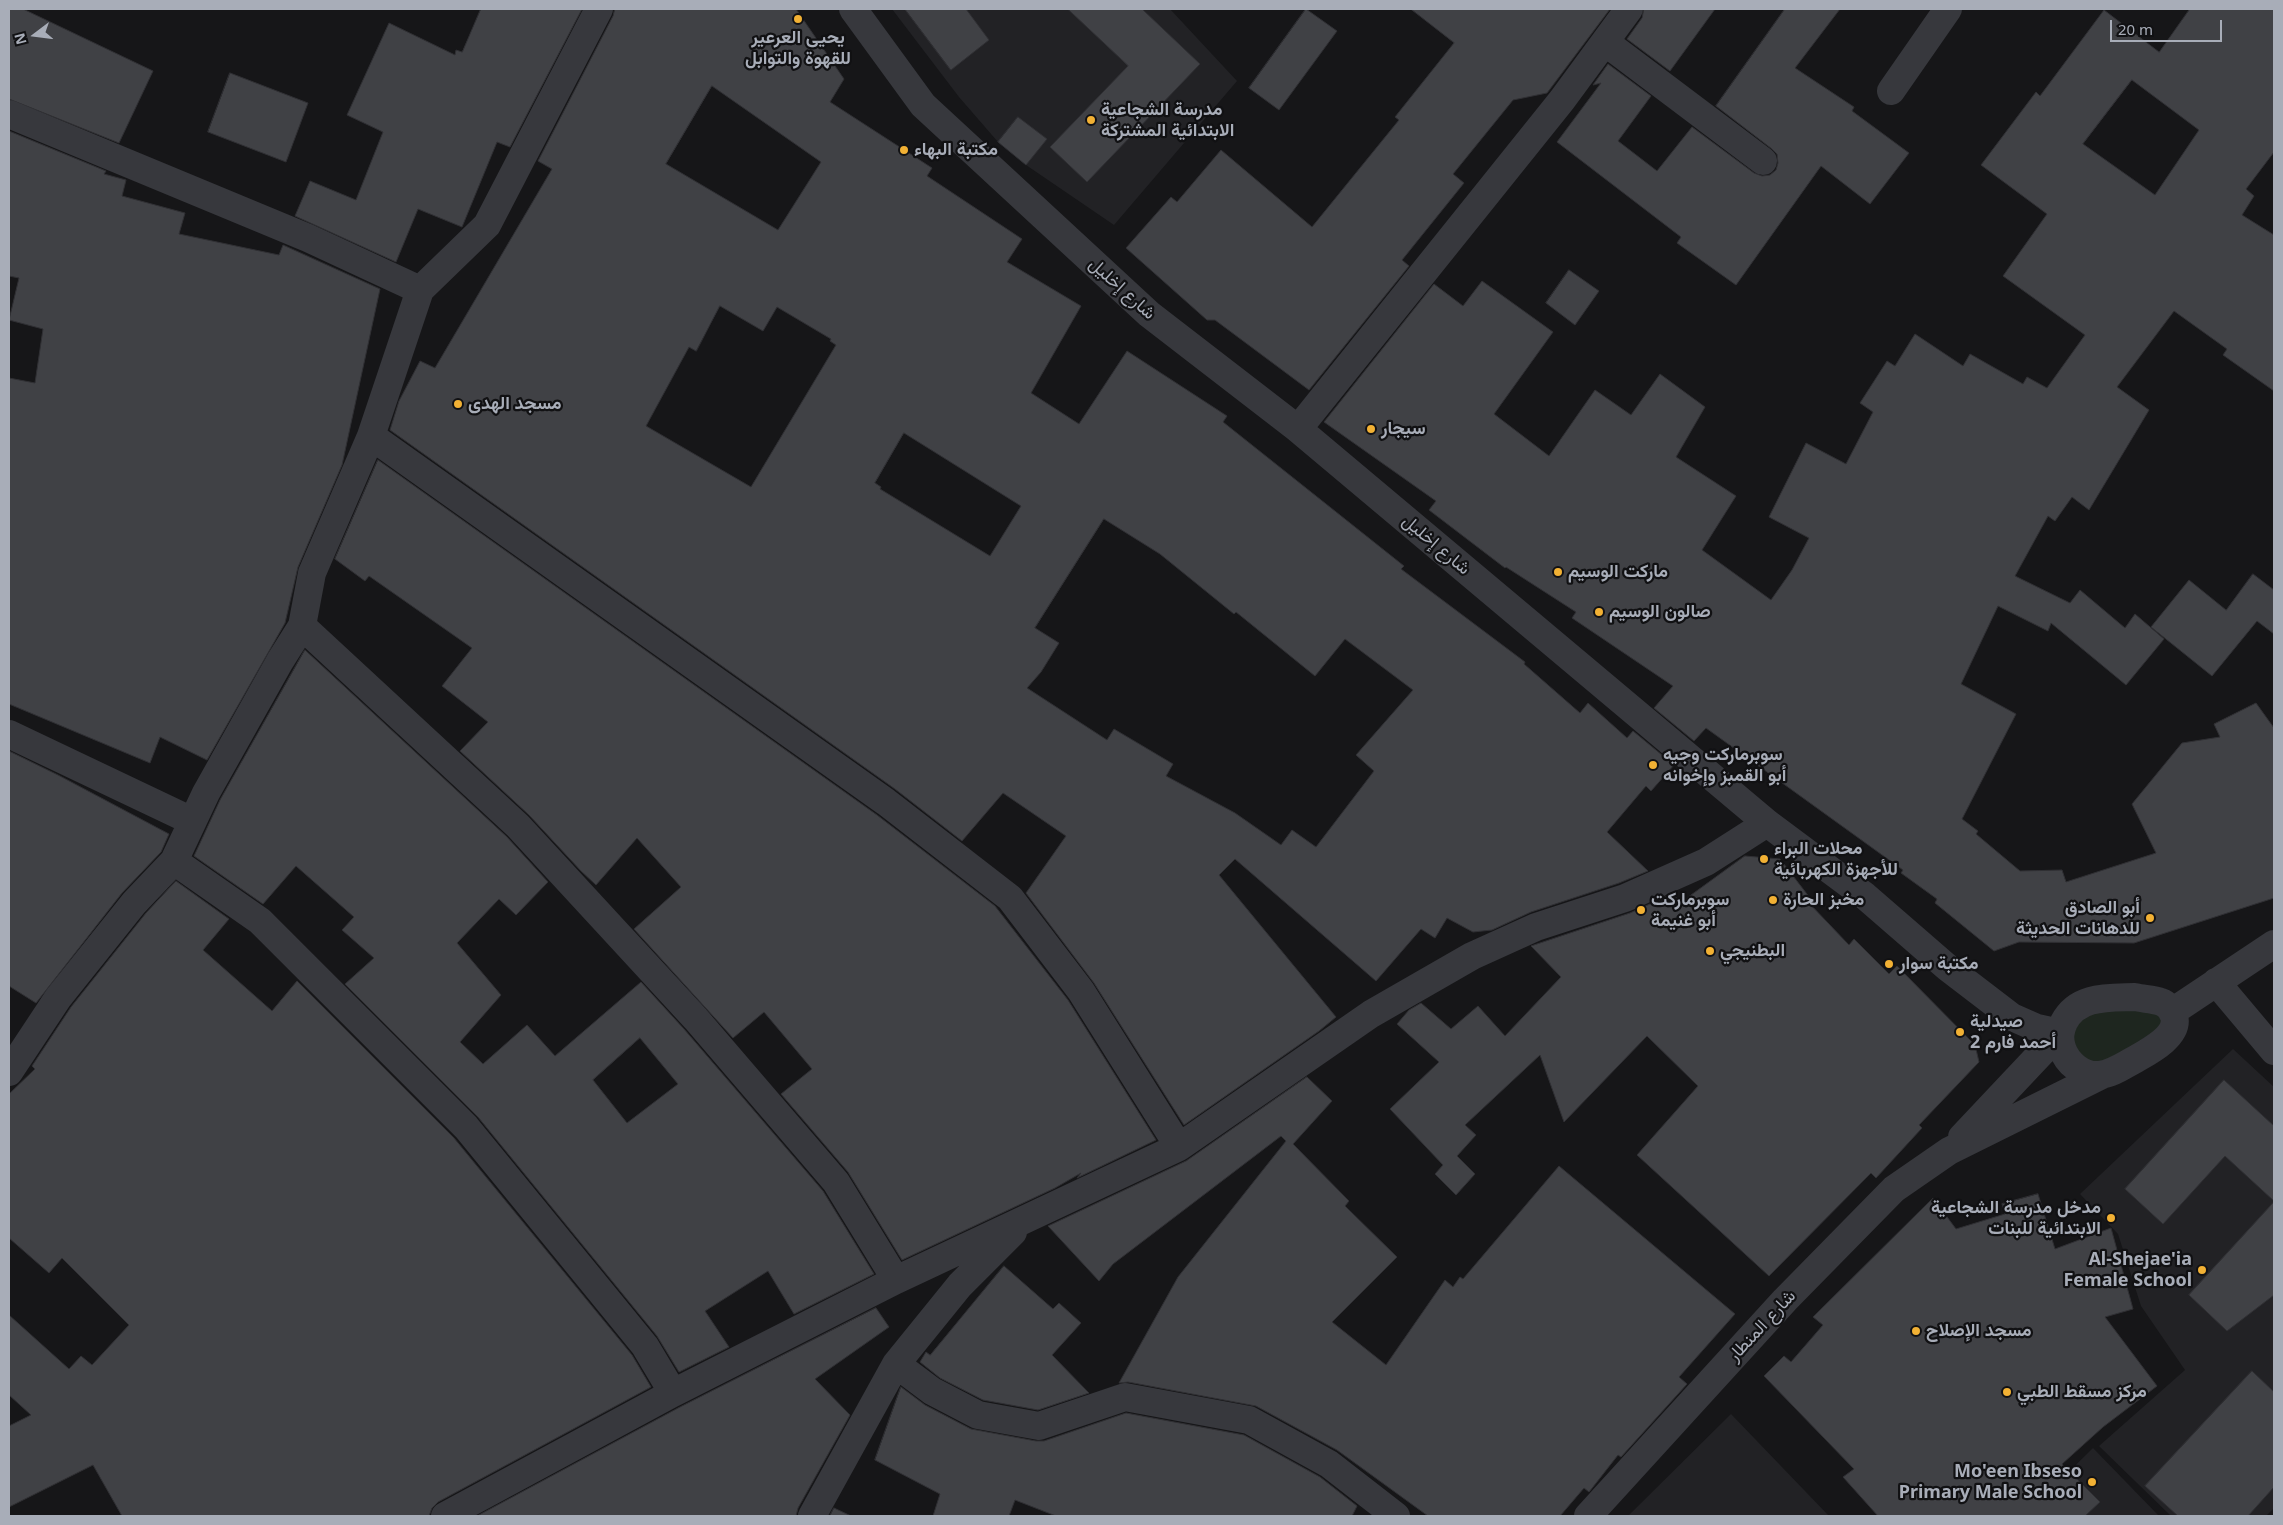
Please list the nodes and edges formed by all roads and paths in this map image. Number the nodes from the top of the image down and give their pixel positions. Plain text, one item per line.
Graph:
1 (599, 9) edge
2 (853, 9) edge
3 (1629, 9) edge
4 (1944, 10) edge
5 (1605, 42) junction
6 (1891, 91) dead end
7 (9, 114) edge
8 (1763, 161) dead end
9 (420, 290) junction
10 (1298, 429) junction
11 (371, 436) junction
12 (302, 626) junction
13 (9, 734) edge
14 (192, 821) junction
15 (1767, 823) junction
16 (174, 861) junction
17 (2274, 944) edge
18 (2216, 982) junction
19 (2172, 1012) junction
20 (2060, 1033) junction
21 (2274, 1051) edge
22 (9, 1072) edge
23 (2102, 1075) junction
24 (1179, 1147) junction
25 (1949, 1151) junction
26 (1028, 1217) junction
27 (896, 1280) junction
28 (896, 1364) junction
29 (673, 1392) junction
30 (445, 1516) edge
31 (812, 1516) edge
32 (1396, 1516) edge
33 (1588, 1516) edge

1 - 9 street
2 - 10 street, شارع إخليل
3 - 5 street
4 - 6 street
5 - 8 street
5 - 10 street
7 - 9 street
9 - 11 street
10 - 15 street, شارع إخليل
11 - 12 street
11 - 24 street
12 - 14 street
12 - 27 street
13 - 14 street
14 - 16 street
15 - 20 street, شارع إخليل
15 - 24 street
16 - 22 street
16 - 29 street
17 - 18 street
18 - 19 street
18 - 21 street
19 - 20 street
19 - 23 street
20 - 23 street
20 - 25 street, شارع المنطار
23 - 25 street, شارع المنطار
24 - 26 street
25 - 33 street, شارع المنطار
26 - 27 street
26 - 28 street
27 - 29 street
28 - 31 street
28 - 32 street
29 - 30 street

